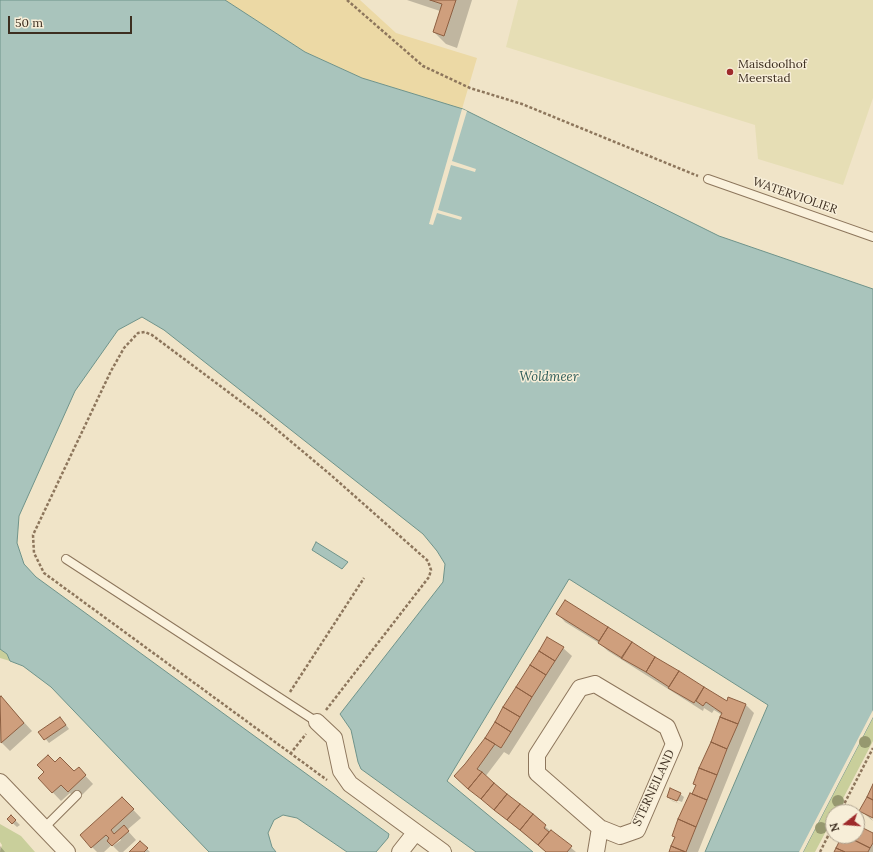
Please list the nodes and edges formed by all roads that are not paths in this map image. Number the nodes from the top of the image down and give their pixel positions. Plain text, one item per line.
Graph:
1 (708, 179) road end
2 (873, 237) edge
3 (66, 559) dead end
4 (317, 722) joint
5 (0, 782) edge
6 (77, 795) dead end
7 (44, 828) junction
8 (600, 828) junction
9 (416, 832) junction
10 (67, 852) edge
11 (400, 852) edge
12 (443, 852) edge
13 (596, 852) edge

1 - 2 lane, WATERVIOLIER
3 - 4 lane
4 - 9 street
5 - 7 street
6 - 7 lane
7 - 10 street
8 - 8 street, STERNEILAND
8 - 13 street
9 - 11 street
9 - 12 street

